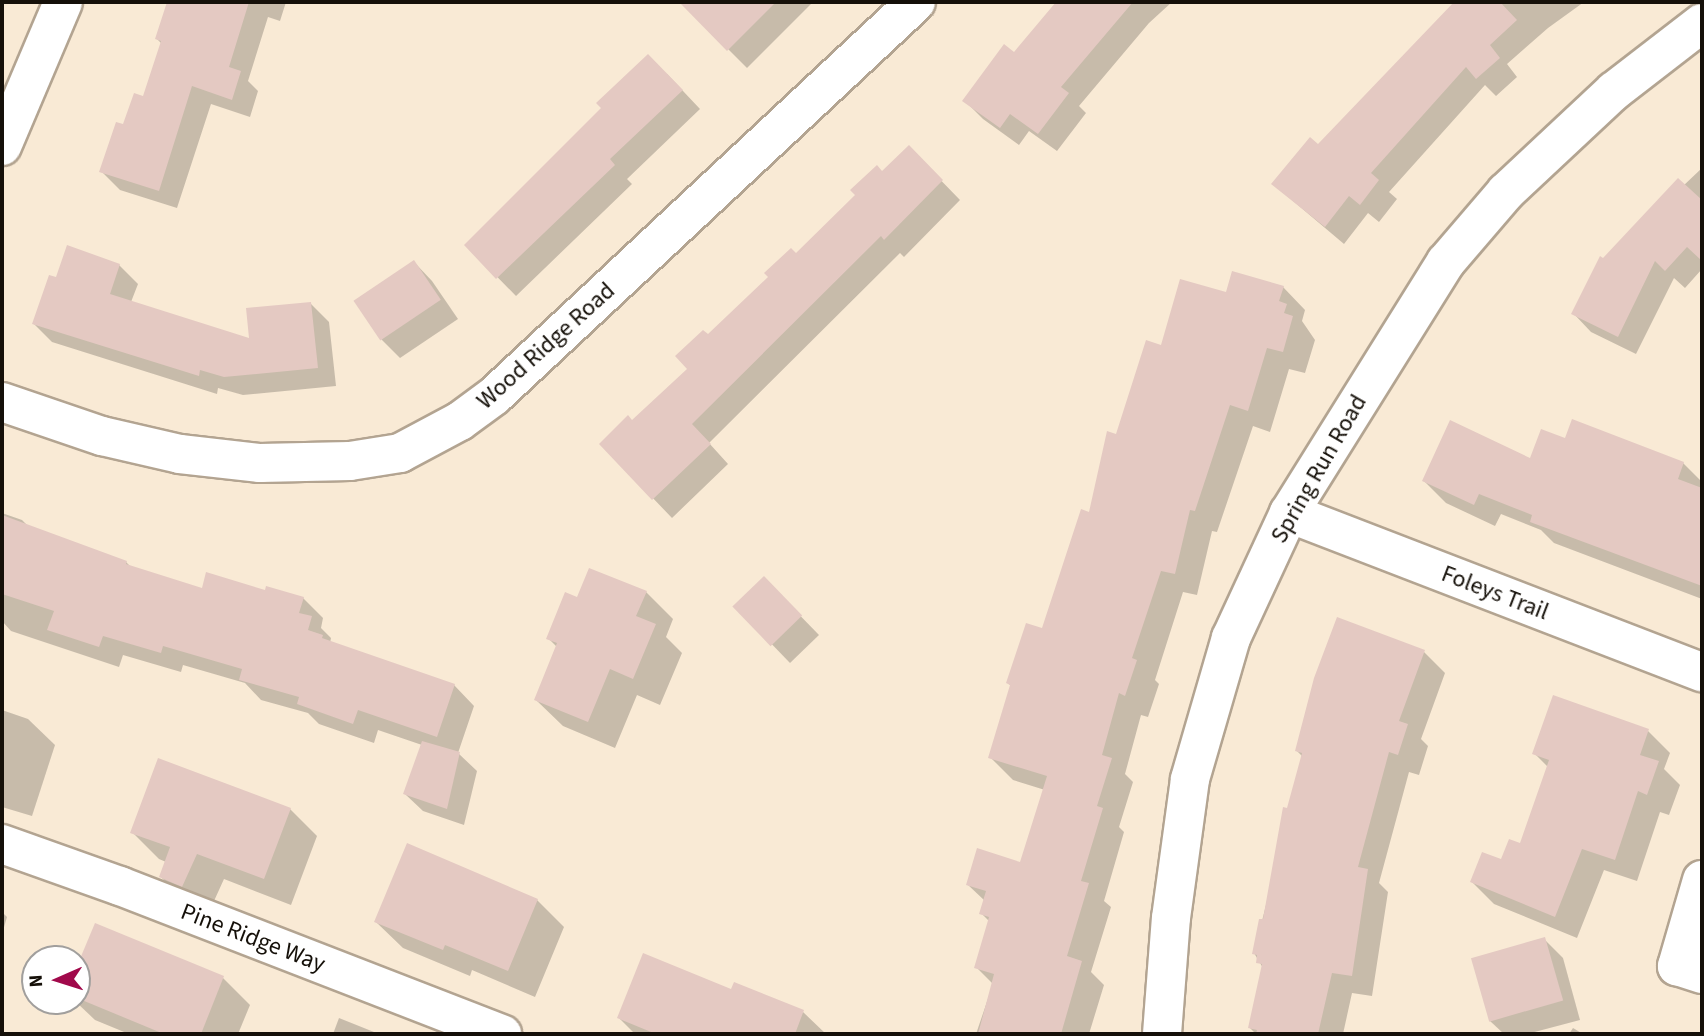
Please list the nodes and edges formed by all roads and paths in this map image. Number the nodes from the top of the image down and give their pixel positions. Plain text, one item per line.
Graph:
1 (63, 2) edge
2 (916, 2) edge
3 (1702, 23) edge
4 (2, 146) edge
5 (2, 402) edge
6 (1289, 513) junction
7 (1702, 672) edge
8 (2, 844) edge
9 (1702, 880) edge
10 (1702, 974) edge
11 (502, 1034) edge
12 (1162, 1034) edge

1 - 4 street
2 - 5 street, Wood Ridge Road
3 - 6 street, Spring Run Road
6 - 7 street, Foleys Trail
6 - 12 street, Spring Run Road
8 - 11 street, Pine Ridge Way
9 - 10 street

